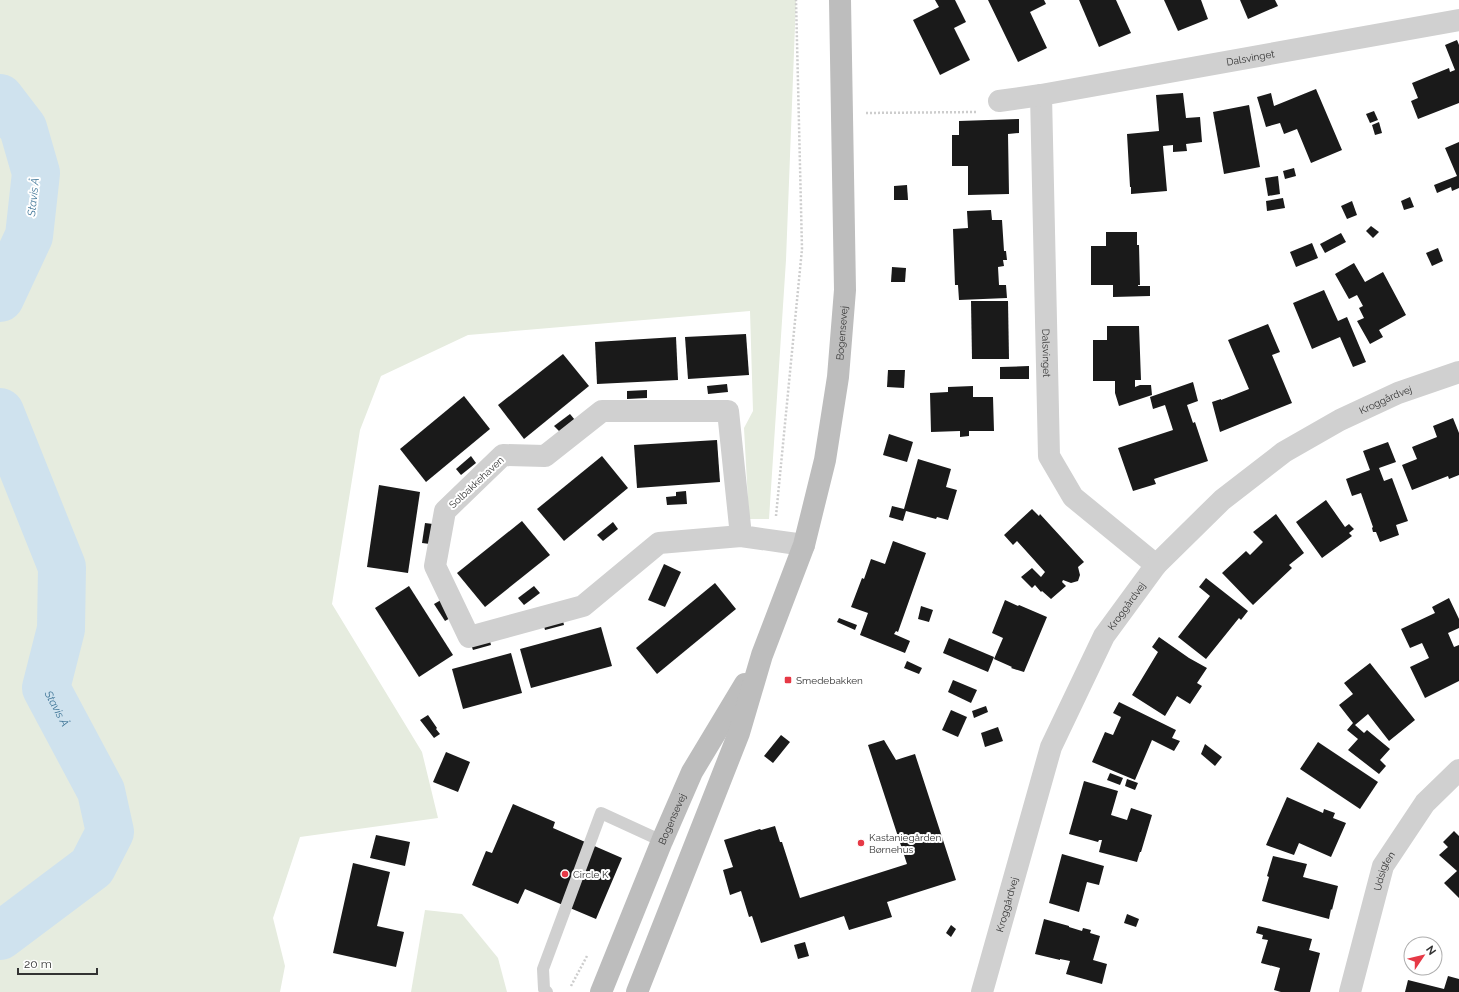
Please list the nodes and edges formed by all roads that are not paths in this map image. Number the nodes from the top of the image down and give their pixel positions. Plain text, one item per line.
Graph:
1 (840, 0) edge
2 (1459, 20) edge
3 (1041, 95) junction
4 (999, 101) road end
5 (1459, 372) edge
6 (741, 536) junction
7 (804, 545) junction
8 (1156, 565) junction
9 (762, 655) junction
10 (1459, 770) edge
11 (662, 841) junction
12 (547, 992) edge
13 (601, 992) edge
14 (637, 992) edge
15 (982, 992) edge
16 (1350, 992) edge

1 - 7 main road, Bogensevej
2 - 3 street, Dalsvinget
3 - 4 street, Dalsvinget
3 - 8 street, Dalsvinget
5 - 8 street, Kroggårdvej
6 - 6 street, Solbakkehaven
6 - 7 street, Solbakkehaven
7 - 9 main road, Bogensevej
8 - 15 street, Kroggårdvej
9 - 11 main road, Bogensevej
9 - 14 main road, Bogensevej
10 - 16 street, Udsigten
11 - 12 lane
11 - 13 main road, Bogensevej

